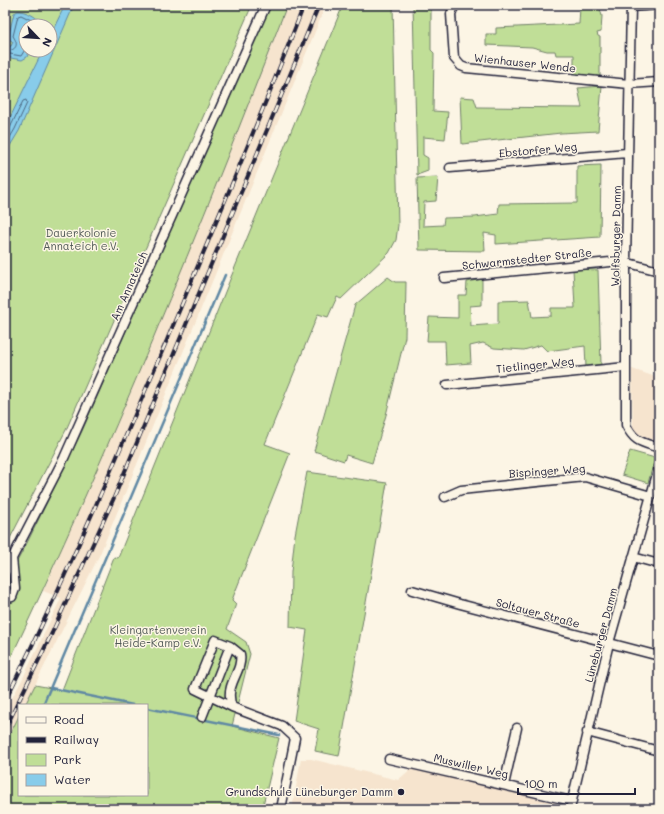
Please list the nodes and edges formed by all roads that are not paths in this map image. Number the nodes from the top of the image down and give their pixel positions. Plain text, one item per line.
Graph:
1 (266, 5) edge
2 (456, 5) edge
3 (659, 5) edge
4 (631, 6) edge
5 (659, 82) edge
6 (629, 84) junction
7 (627, 153) junction
8 (450, 168) dead end
9 (626, 262) junction
10 (659, 271) edge
11 (444, 278) dead end
12 (626, 367) junction
13 (447, 385) dead end
14 (659, 448) edge
15 (659, 470) edge
16 (651, 496) junction
17 (445, 497) dead end
18 (633, 556) junction
19 (12, 558) junction
20 (659, 564) edge
21 (5, 572) edge
22 (412, 590) dead end
23 (5, 596) edge
24 (609, 643) junction
25 (230, 646) junction
26 (659, 656) edge
27 (210, 696) junction
28 (232, 707) junction
29 (202, 717) dead end
30 (517, 728) dead end
31 (587, 732) junction
32 (659, 751) edge
33 (389, 759) dead end
34 (504, 785) junction
35 (571, 805) edge
36 (281, 809) edge

1 - 19 street, Am Annateich
2 - 6 street, Wienhauser Wende
3 - 4 street
4 - 6 street, Wolfsburger Damm
5 - 6 street, Wienhauser Wende
6 - 7 street, Wolfsburger Damm
7 - 8 street, Ebstorfer Weg
7 - 9 street, Wolfsburger Damm
9 - 10 street, Schwarmstedter Straße
9 - 11 street, Schwarmstedter Straße
9 - 12 street, Wolfsburger Damm
12 - 13 street, Tietlinger Weg
12 - 14 street, Wolfsburger Damm
15 - 16 street, Lüneburger Damm
16 - 17 street, Bispinger Weg
16 - 18 street, Lüneburger Damm
18 - 20 street
18 - 24 street, Lüneburger Damm
19 - 21 street, Am Annateich
19 - 23 street
22 - 24 street, Soltauer Straße
24 - 26 street, Soltauer Straße
24 - 31 street, Lüneburger Damm
25 - 27 street
25 - 27 street
25 - 28 street
27 - 28 street
27 - 29 street
28 - 36 street
30 - 34 street
31 - 32 street
31 - 35 street, Lüneburger Damm
33 - 34 street, Muswiller Weg
34 - 35 street, Muswiller Weg

